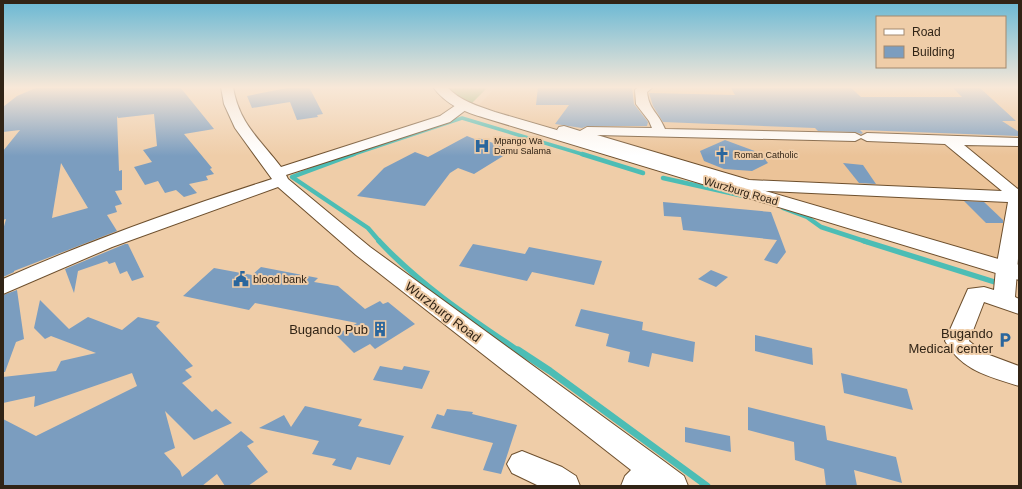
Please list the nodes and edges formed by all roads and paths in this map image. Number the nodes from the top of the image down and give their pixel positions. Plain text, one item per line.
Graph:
1 (233, 110) edge
2 (458, 110) edge
3 (474, 110) edge
4 (647, 110) edge
5 (564, 130) junction
6 (541, 132) junction
7 (660, 132) junction
8 (949, 140) junction
9 (1019, 142) edge
10 (279, 177) junction
11 (1017, 197) junction
12 (1012, 271) edge
13 (3, 286) edge
14 (1012, 304) edge
15 (1019, 376) edge
16 (522, 464) dead end
17 (644, 477) edge
18 (565, 486) edge
19 (673, 486) edge

1 - 10 street, Wurzburg Road
2 - 10 street
3 - 6 main road, Wurzburg Road
4 - 7 street
5 - 6 street
5 - 7 street
5 - 11 street
6 - 12 main road, Wurzburg Road
7 - 8 street
8 - 9 street
8 - 11 street
10 - 13 street
10 - 17 street, Wurzburg Road
11 - 12 street
12 - 14 street
14 - 15 street
16 - 18 street
17 - 19 street, Wurzburg Road

